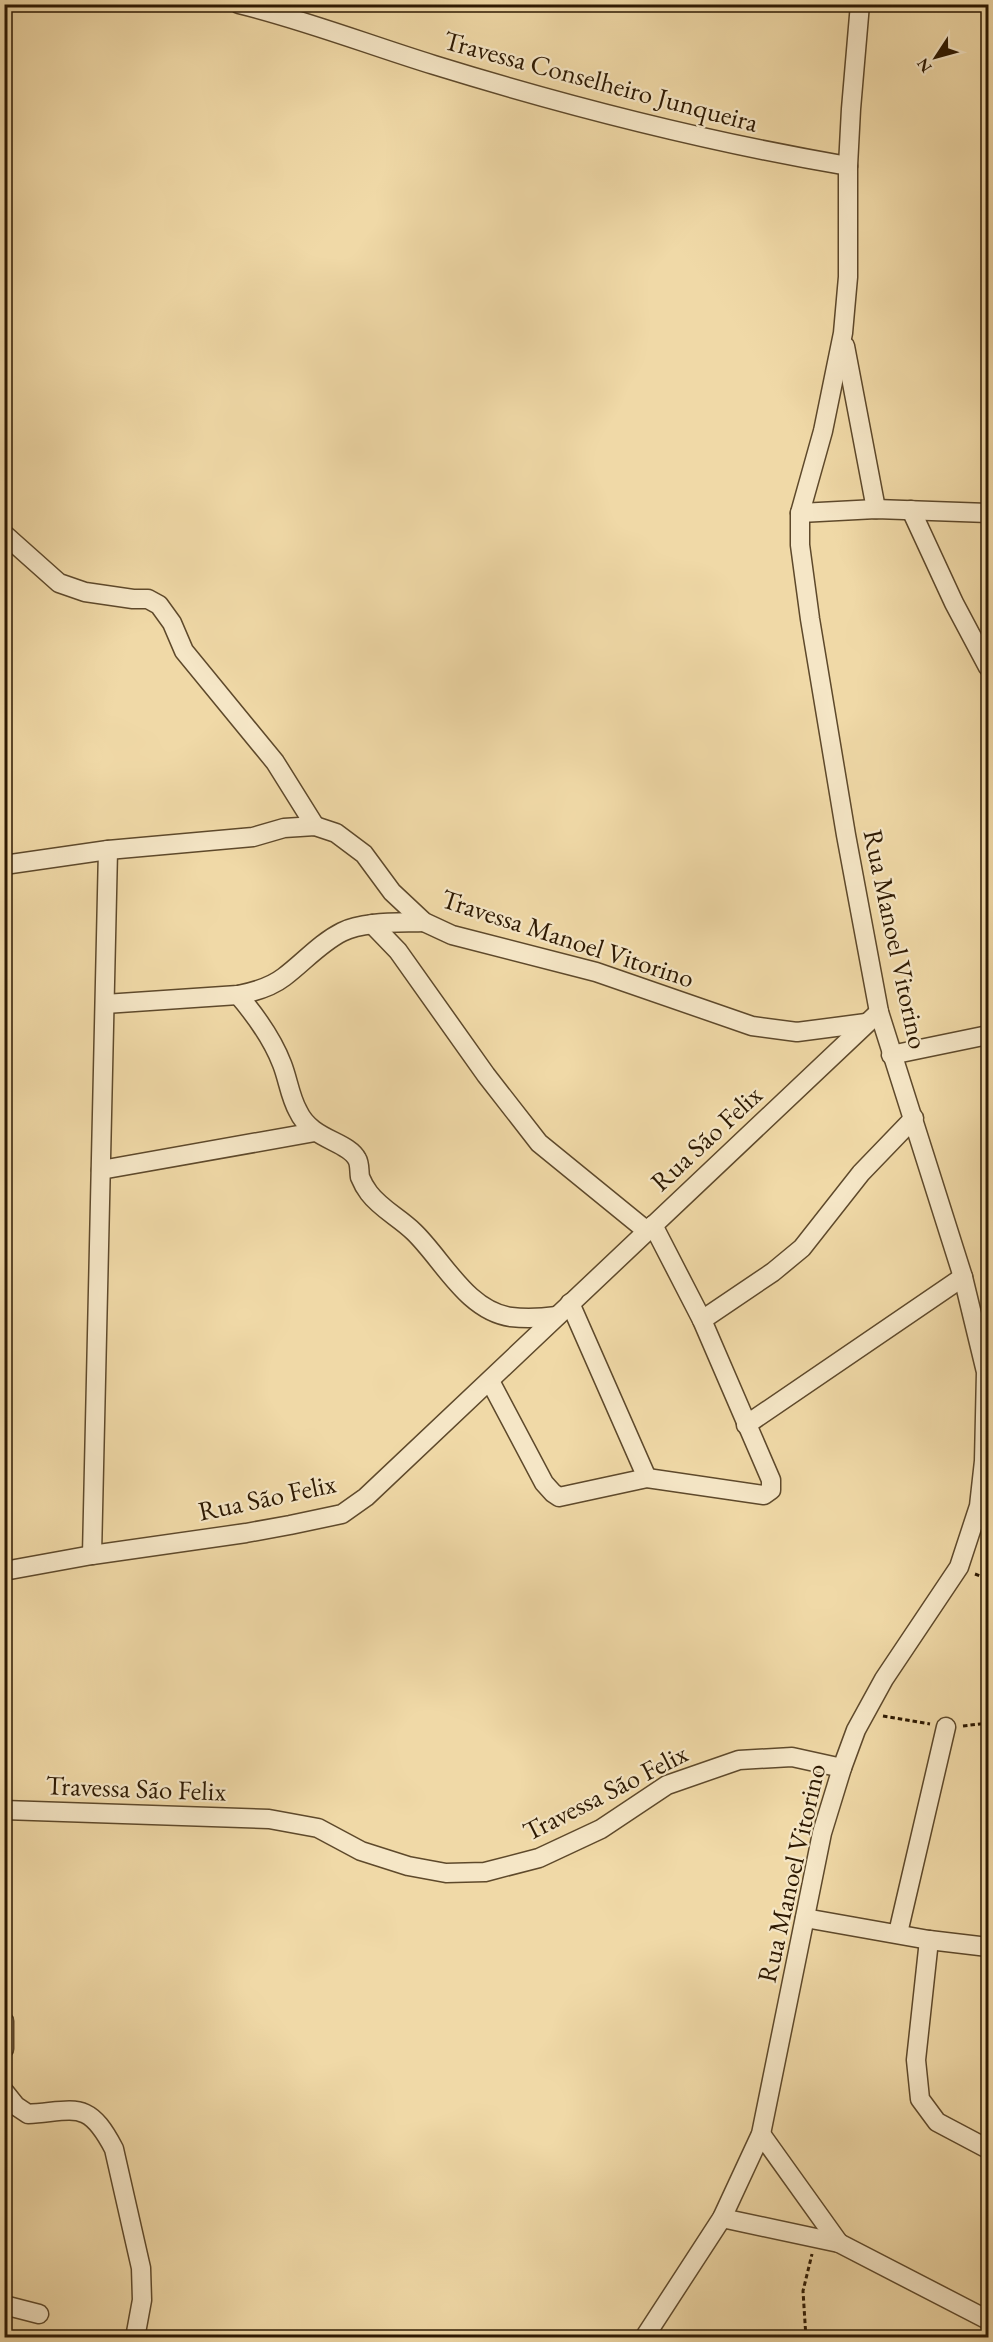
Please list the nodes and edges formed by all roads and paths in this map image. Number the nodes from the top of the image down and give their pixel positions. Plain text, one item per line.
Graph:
1 (239, 4) edge
2 (860, 4) edge
3 (285, 10) edge
4 (848, 166) junction
5 (843, 333) junction
6 (876, 509) junction
7 (911, 510) junction
8 (800, 513) junction
9 (988, 513) edge
10 (4, 534) edge
11 (988, 667) edge
12 (315, 826) junction
13 (108, 850) junction
14 (4, 865) edge
15 (424, 922) junction
16 (372, 924) junction
17 (238, 996) junction
18 (105, 1004) junction
19 (873, 1018) junction
20 (988, 1035) edge
21 (891, 1055) junction
22 (914, 1118) junction
23 (315, 1132) junction
24 (101, 1170) junction
25 (650, 1228) junction
26 (963, 1277) junction
27 (570, 1303) junction
28 (557, 1316) junction
29 (702, 1320) junction
30 (987, 1373) edge
31 (490, 1381) junction
32 (746, 1425) junction
33 (647, 1478) junction
34 (92, 1555) junction
35 (4, 1571) edge
36 (865, 1713) junction
37 (988, 1723) edge
38 (946, 1727) junction
39 (842, 1768) junction
40 (4, 1810) edge
41 (805, 1918) junction
42 (898, 1934) junction
43 (929, 1940) junction
44 (988, 1947) edge
45 (4, 2021) edge
46 (4, 2049) edge
47 (4, 2091) edge
48 (761, 2134) junction
49 (988, 2149) edge
50 (722, 2218) junction
51 (817, 2238) junction
52 (839, 2243) junction
53 (4, 2305) edge
54 (39, 2313) dead end
55 (988, 2320) edge
56 (135, 2337) edge
57 (644, 2337) edge
58 (806, 2337) edge

1 - 3 street, Travessa Conselheiro Junqueira
2 - 4 street, Rua Manoel Vitorino
3 - 4 street, Travessa Conselheiro Junqueira
4 - 5 street, Rua Manoel Vitorino
5 - 6 street, Rua Manoel Vitorino
5 - 8 street, Rua Manoel Vitorino
6 - 7 street
6 - 8 street
7 - 9 street
7 - 11 street
8 - 19 street, Rua Manoel Vitorino
10 - 12 street
12 - 13 street, Travessa Manoel Vitorino
12 - 15 street, Travessa Manoel Vitorino
13 - 14 street
13 - 18 street
15 - 16 street
15 - 19 street, Travessa Manoel Vitorino
16 - 17 street
16 - 25 street
17 - 18 street
17 - 23 street
18 - 24 street
19 - 21 street, Rua Manoel Vitorino
19 - 25 street, Rua São Felix
20 - 21 street
21 - 22 street, Rua Manoel Vitorino
22 - 26 street, Rua Manoel Vitorino
22 - 29 street
23 - 24 street
23 - 28 street
24 - 34 street
25 - 27 street, Rua São Felix
25 - 29 street
26 - 30 street, Rua Manoel Vitorino
26 - 32 street
27 - 28 street, Rua São Felix
27 - 33 street
28 - 31 street, Rua São Felix
29 - 32 street
30 - 36 street, Rua Manoel Vitorino
31 - 33 street
31 - 34 street, Rua São Felix
32 - 33 street
34 - 35 street, Rua São Felix
36 - 38 path
36 - 39 street, Rua Manoel Vitorino
37 - 38 path
38 - 42 street
39 - 40 street, Travessa São Felix
39 - 41 street, Rua Manoel Vitorino
41 - 42 street
41 - 48 street, Rua Manoel Vitorino
42 - 43 street
43 - 44 street
43 - 49 street
45 - 46 street
47 - 56 street
48 - 50 street, Rua Manoel Vitorino
48 - 52 street
50 - 51 street
50 - 57 street, Rua Manoel Vitorino
51 - 52 street
51 - 58 path
52 - 55 street
53 - 54 street

